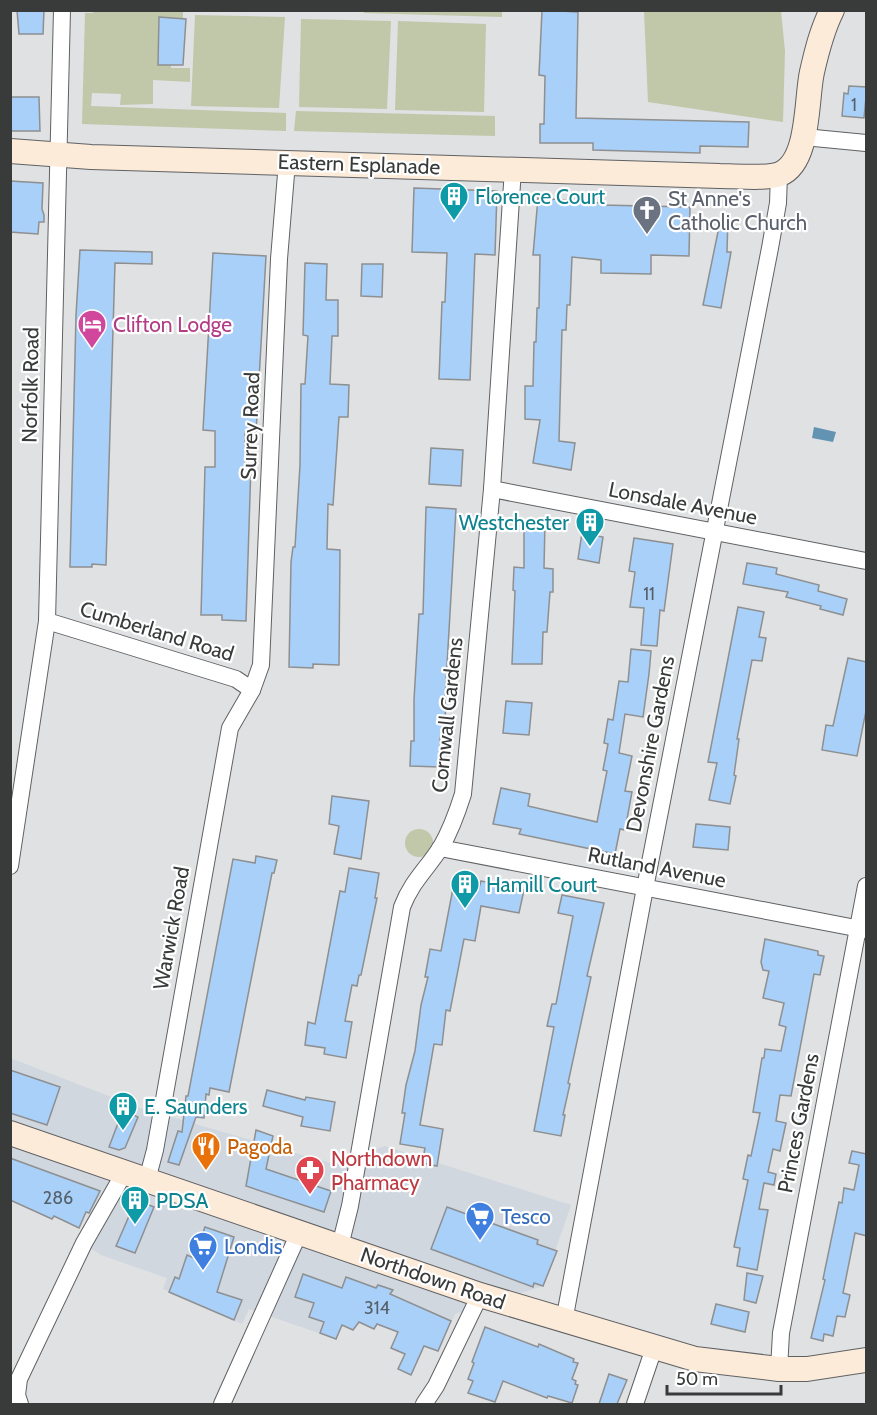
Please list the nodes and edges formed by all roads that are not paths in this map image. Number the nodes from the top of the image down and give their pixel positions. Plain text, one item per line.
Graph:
1 (62, 10) edge
2 (832, 10) edge
3 (804, 137) junction
4 (867, 144) edge
5 (10, 152) edge
6 (57, 154) junction
7 (287, 162) junction
8 (513, 169) junction
9 (780, 174) junction
10 (492, 489) junction
11 (714, 531) junction
12 (867, 561) edge
13 (47, 621) junction
14 (252, 690) junction
15 (440, 848) junction
16 (10, 866) edge
17 (867, 886) edge
18 (645, 888) junction
19 (862, 929) edge
20 (10, 1133) edge
21 (123, 1172) junction
22 (147, 1180) junction
23 (299, 1233) junction
24 (340, 1246) junction
25 (480, 1295) junction
26 (564, 1322) junction
27 (654, 1348) junction
28 (867, 1360) edge
29 (779, 1369) junction
30 (20, 1404) edge
31 (222, 1404) edge
32 (424, 1404) edge
33 (635, 1404) edge

1 - 6 street, Norfolk Road
2 - 3 main road
3 - 4 street
3 - 9 main road
5 - 6 main road, Eastern Esplanade
6 - 7 main road, Eastern Esplanade
6 - 13 street, Norfolk Road
7 - 8 main road, Eastern Esplanade
7 - 14 street, Surrey Road
8 - 9 main road, Eastern Esplanade
8 - 10 street, Cornwall Gardens
9 - 11 street, Devonshire Gardens
10 - 11 street, Lonsdale Avenue
10 - 15 street, Cornwall Gardens
11 - 12 street, Lonsdale Avenue
11 - 18 street, Devonshire Gardens
13 - 14 street, Cumberland Road
13 - 16 street, Norfolk Road
14 - 22 street, Warwick Road
15 - 18 street, Rutland Avenue
15 - 24 street, Cornwall Gardens
17 - 19 street, Princes Gardens
18 - 19 street, Rutland Avenue
18 - 26 street, Devonshire Gardens
19 - 29 street, Princes Gardens
20 - 21 main road, Northdown Road
21 - 22 main road, Northdown Road
21 - 30 street
22 - 23 main road, Northdown Road
23 - 24 main road, Northdown Road
23 - 31 street
24 - 25 main road, Northdown Road
25 - 26 main road, Northdown Road
25 - 32 street
26 - 27 main road, Northdown Road
27 - 29 main road, Northdown Road
27 - 33 street
28 - 29 main road, Northdown Road

